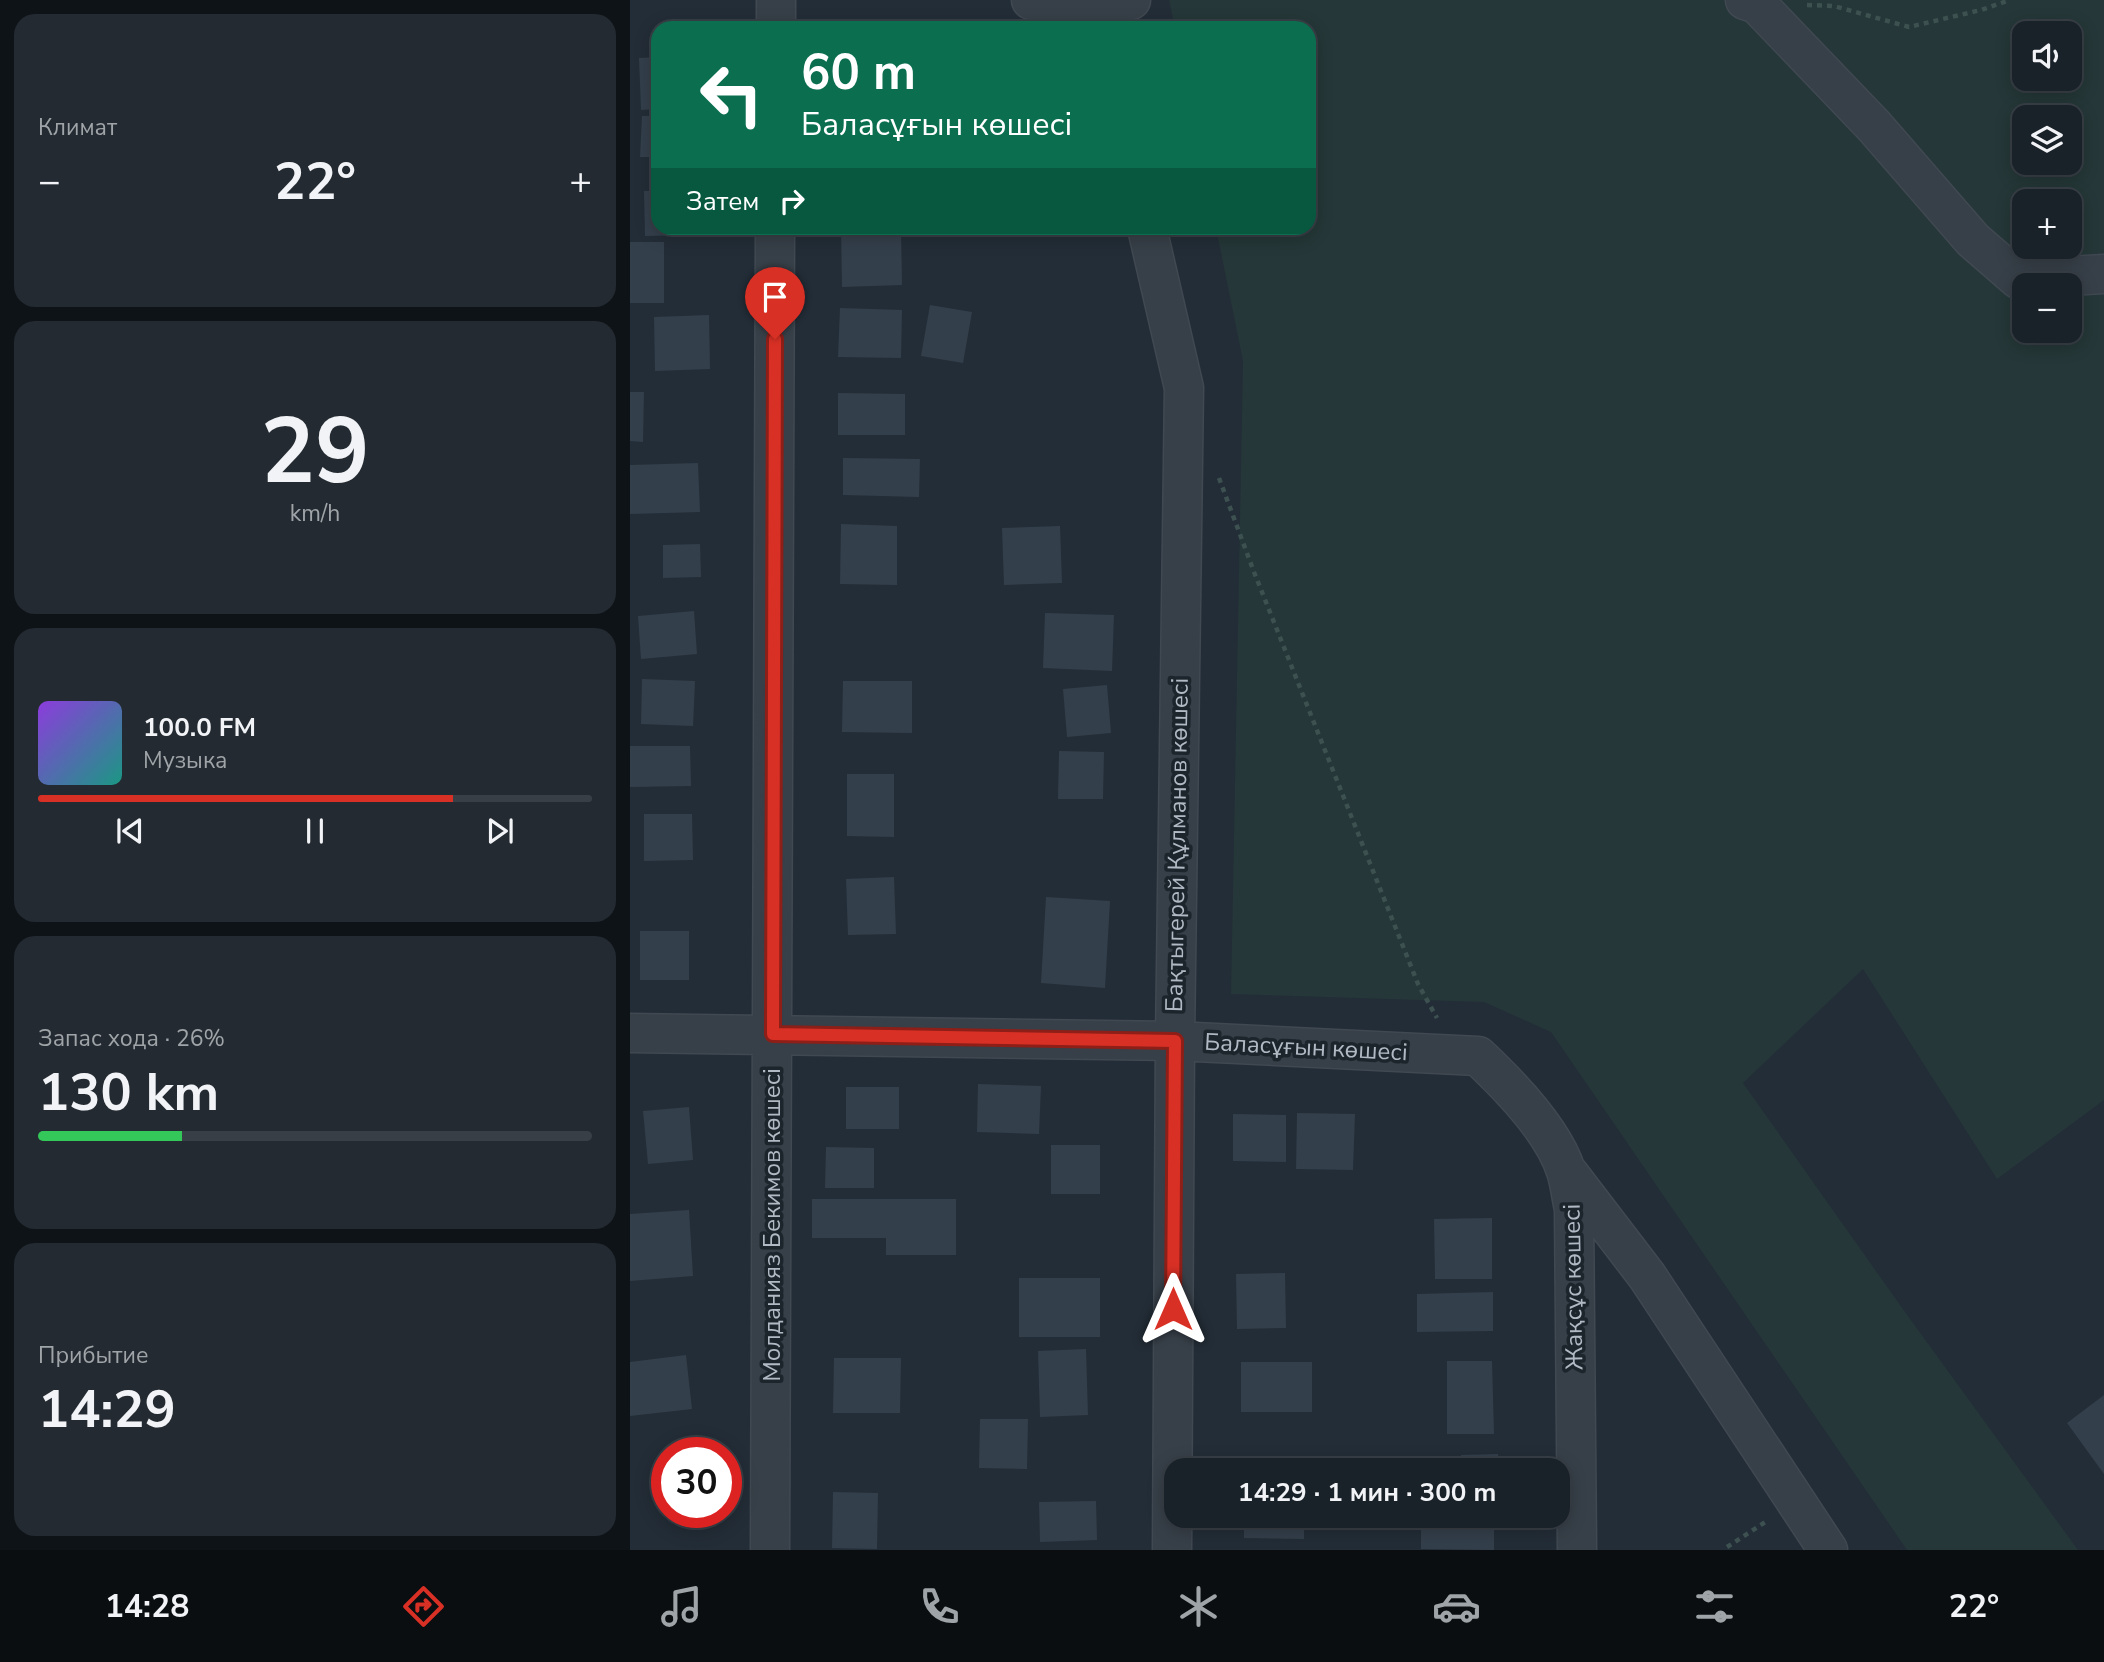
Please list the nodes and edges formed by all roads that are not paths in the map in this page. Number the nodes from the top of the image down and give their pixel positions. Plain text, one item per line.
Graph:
1 (776, 0) edge
2 (1031, 0) edge
3 (1751, 2) edge
4 (1106, 8) edge
5 (776, 21) edge
6 (775, 235) edge
7 (1149, 235) edge
8 (2104, 274) edge
9 (630, 1033) edge
10 (773, 1034) junction
11 (1175, 1041) junction
12 (1478, 1056) joint
13 (1566, 1170) junction
14 (770, 1550) edge
15 (1172, 1550) edge
16 (1577, 1550) edge
17 (1828, 1550) edge

1 - 5 street
2 - 4 street
3 - 8 street
6 - 10 street, Молданияз Бекимов көшесі
7 - 11 street, Бақтыгерей Құлманов көшесі
9 - 10 street, Баласұғын көшесі
10 - 11 street, Баласұғын көшесі
10 - 14 street, Молданияз Бекимов көшесі
11 - 12 street, Баласұғын көшесі
11 - 15 street, Бақтыгерей Құлманов көшесі
12 - 13 street, Жақсұс көшесі
13 - 16 street, Жақсұс көшесі
13 - 17 street

